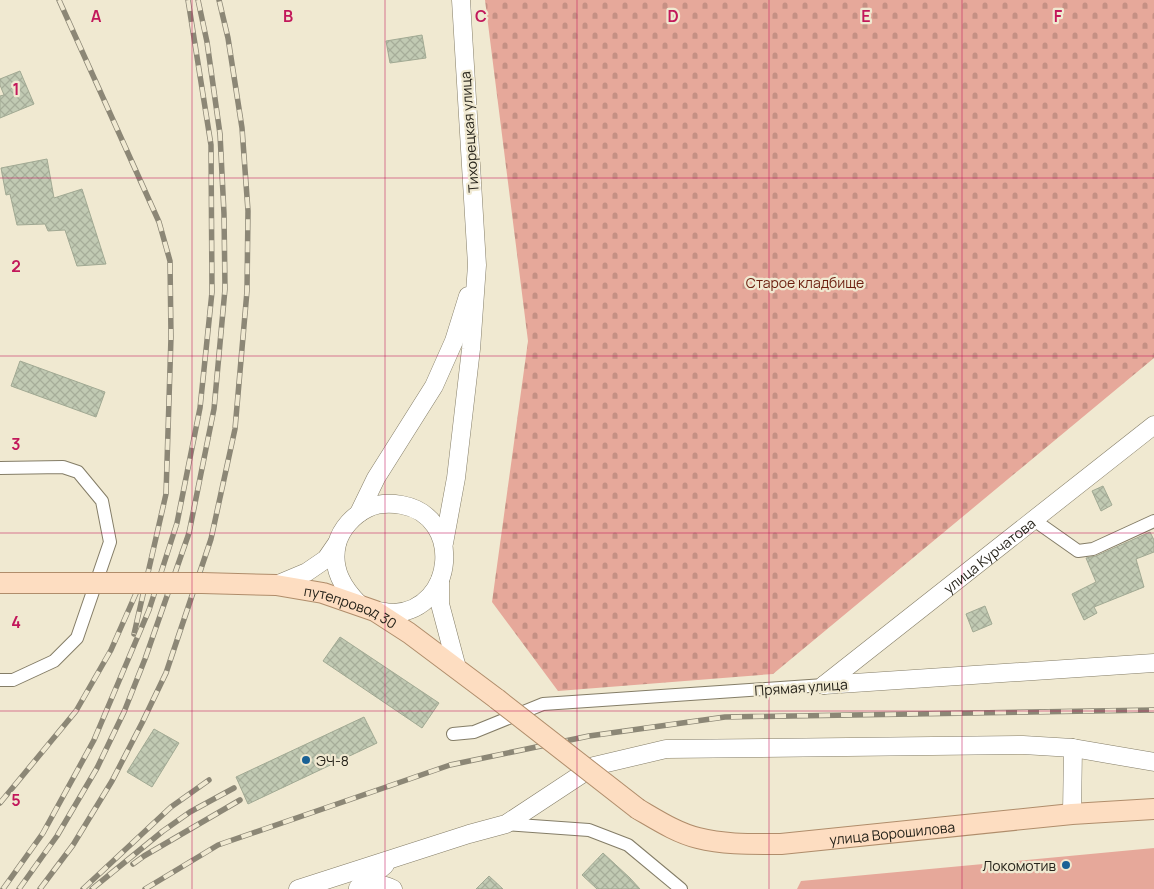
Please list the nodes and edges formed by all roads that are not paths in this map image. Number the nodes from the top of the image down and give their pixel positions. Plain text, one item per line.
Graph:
1 (460, 0) edge
2 (478, 265) junction
3 (1154, 425) edge
4 (0, 468) edge
5 (358, 513) junction
6 (1034, 520) junction
7 (1154, 521) edge
8 (337, 543) junction
9 (444, 544) junction
10 (440, 580) junction
11 (0, 582) edge
12 (276, 585) junction
13 (368, 608) junction
14 (1154, 663) edge
15 (457, 668) junction
16 (0, 680) edge
17 (824, 685) junction
18 (454, 734) dead end
19 (1073, 748) junction
20 (1154, 762) edge
21 (638, 809) joint
22 (1154, 809) edge
23 (1072, 814) junction
24 (506, 824) junction
25 (391, 860) junction
26 (358, 888) edge
27 (298, 889) edge
28 (393, 889) edge
29 (681, 889) edge

1 - 2 street, Тихорецкая улица
2 - 5 street
2 - 9 street
3 - 6 street, улица Курчатова
4 - 16 street
5 - 8 street
5 - 9 street
6 - 7 street
6 - 17 street, улица Курчатова
8 - 12 street
8 - 13 street
9 - 10 street
10 - 13 street
10 - 15 street
11 - 12 main road, путепровод 30, bridge
12 - 13 main road, путепровод 30
13 - 15 main road, путепровод 30
14 - 17 street, Прямая улица
15 - 21 main road, путепровод 30, bridge
17 - 18 street, Прямая улица
19 - 20 street
19 - 23 street
19 - 24 street
21 - 23 main road, улица Ворошилова
22 - 23 main road, улица Ворошилова
24 - 25 street
24 - 29 street
25 - 26 street
25 - 27 street
26 - 28 street

